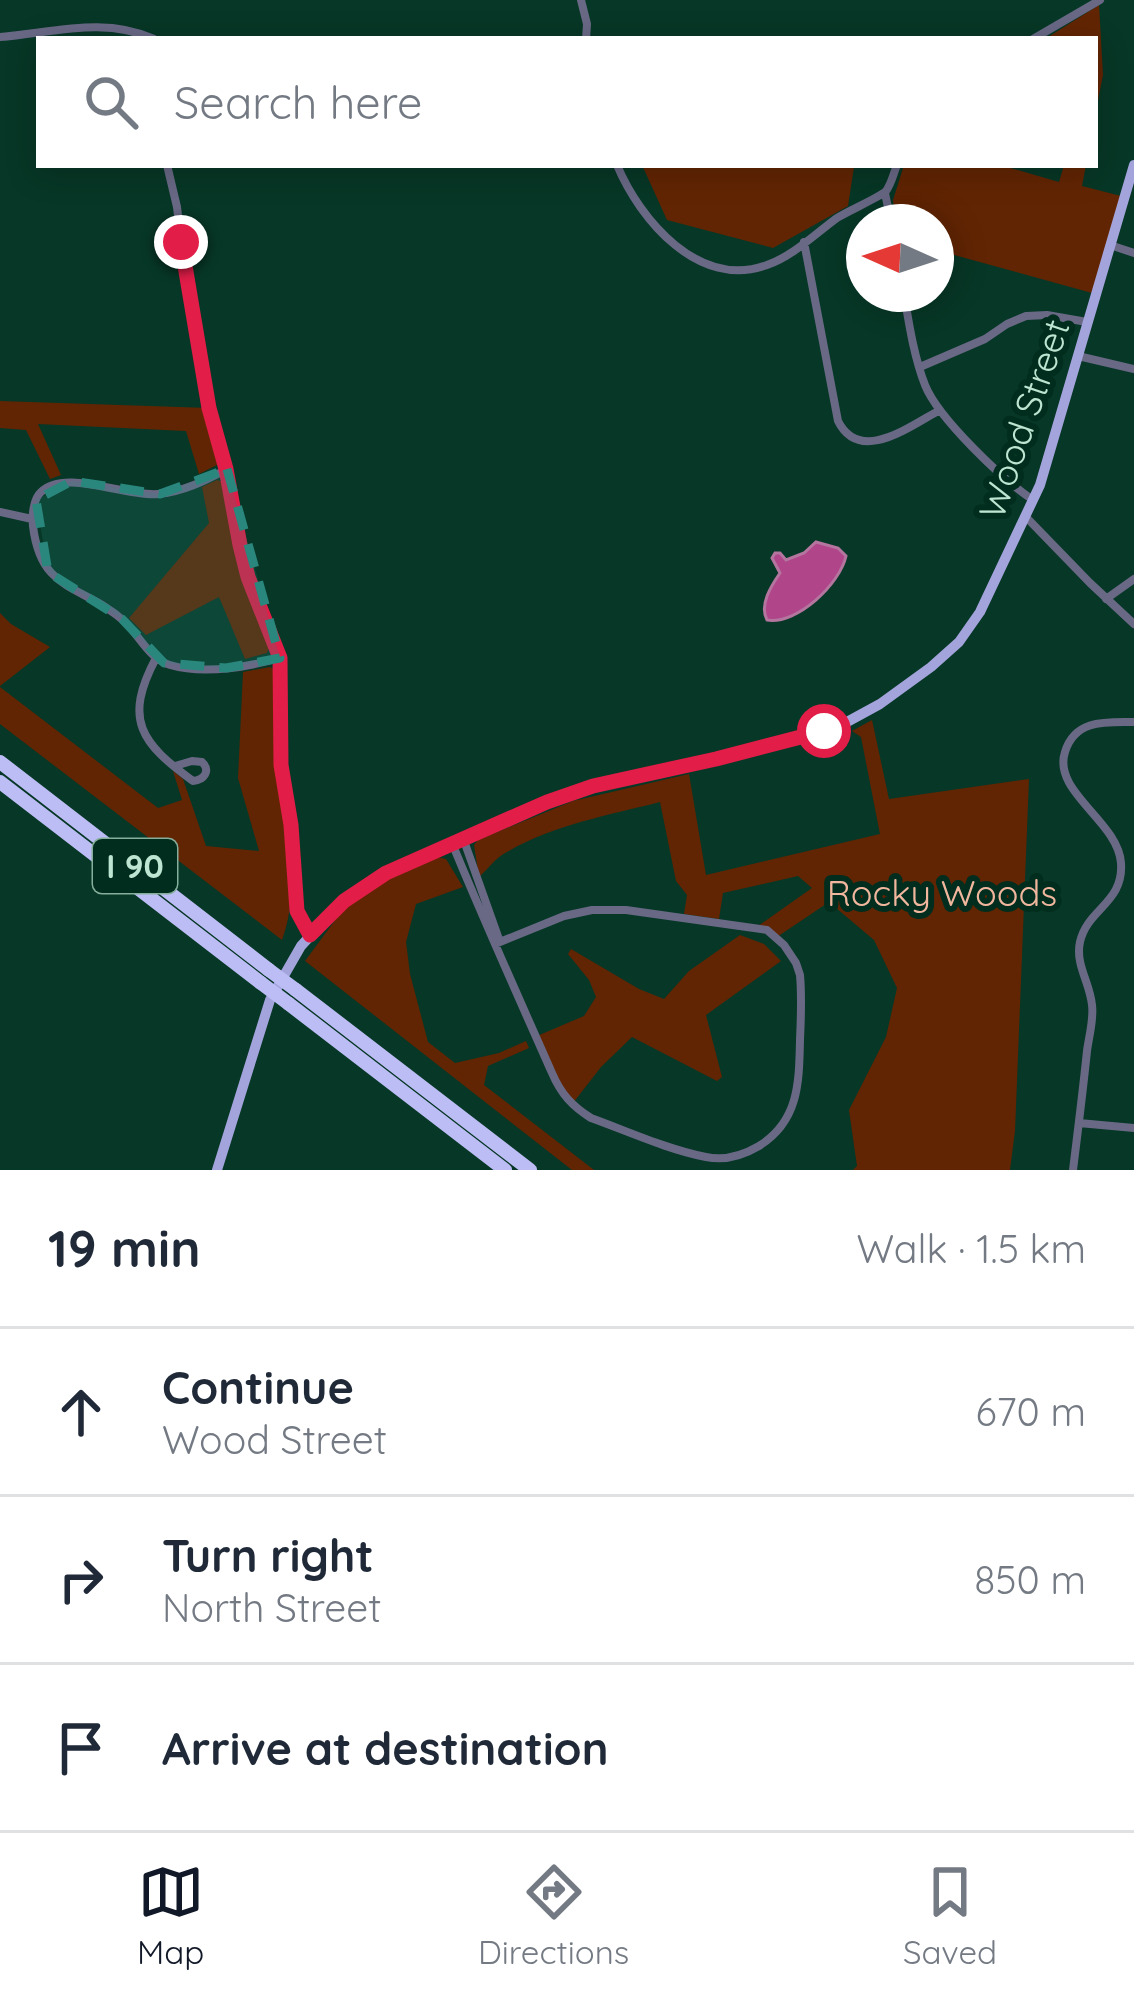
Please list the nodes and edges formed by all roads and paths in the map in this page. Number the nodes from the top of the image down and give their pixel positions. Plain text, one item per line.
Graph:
1 (581, 0) edge
2 (1100, 0) edge
3 (132, 34) edge
4 (586, 36) edge
5 (1039, 36) edge
6 (0, 37) edge
7 (167, 168) edge
8 (619, 168) edge
9 (896, 168) edge
10 (1134, 169) edge
11 (885, 193) junction
12 (887, 204) edge
13 (804, 242) junction
14 (1111, 245) junction
15 (1134, 253) edge
16 (908, 312) edge
17 (1089, 322) junction
18 (1078, 356) junction
19 (920, 368) junction
20 (1134, 369) edge
21 (940, 410) junction
22 (226, 469) junction
23 (1034, 500) junction
24 (0, 512) edge
25 (1026, 517) junction
26 (32, 519) junction
27 (1134, 579) edge
28 (1106, 598) junction
29 (1134, 624) edge
30 (156, 658) junction
31 (280, 658) junction
32 (1134, 722) edge
33 (0, 762) edge
34 (175, 766) dead end
35 (0, 782) edge
36 (458, 841) junction
37 (310, 935) junction
38 (497, 943) junction
39 (265, 976) junction
40 (292, 997) junction
41 (1079, 1124) junction
42 (1134, 1128) edge
43 (217, 1170) edge
44 (505, 1170) edge
45 (530, 1170) edge
46 (1073, 1170) edge

1 - 4 street
2 - 5 street
3 - 6 street
7 - 22 street
8 - 13 street
9 - 11 street
10 - 14 main road, Wood Street
11 - 12 street
11 - 13 street
13 - 21 street
14 - 15 street
14 - 17 main road, Wood Street
16 - 19 street
17 - 18 main road, Wood Street
17 - 19 street
18 - 20 street
18 - 23 main road, Wood Street
19 - 21 street
21 - 23 street
22 - 26 street
22 - 31 street
23 - 25 main road, Wood Street
24 - 26 street
25 - 28 street
25 - 36 main road, Wood Street
26 - 30 street
27 - 28 street
28 - 29 street
30 - 31 street
30 - 34 street
31 - 37 street
32 - 41 street
33 - 39 highway, I 90
35 - 39 highway, I 90
36 - 37 main road, Wood Street
36 - 38 street
37 - 43 main road, Wood Street
38 - 38 street
39 - 40 highway, I 90, bridge
40 - 44 highway, I 90
40 - 45 highway, I 90
41 - 42 street
41 - 46 street

